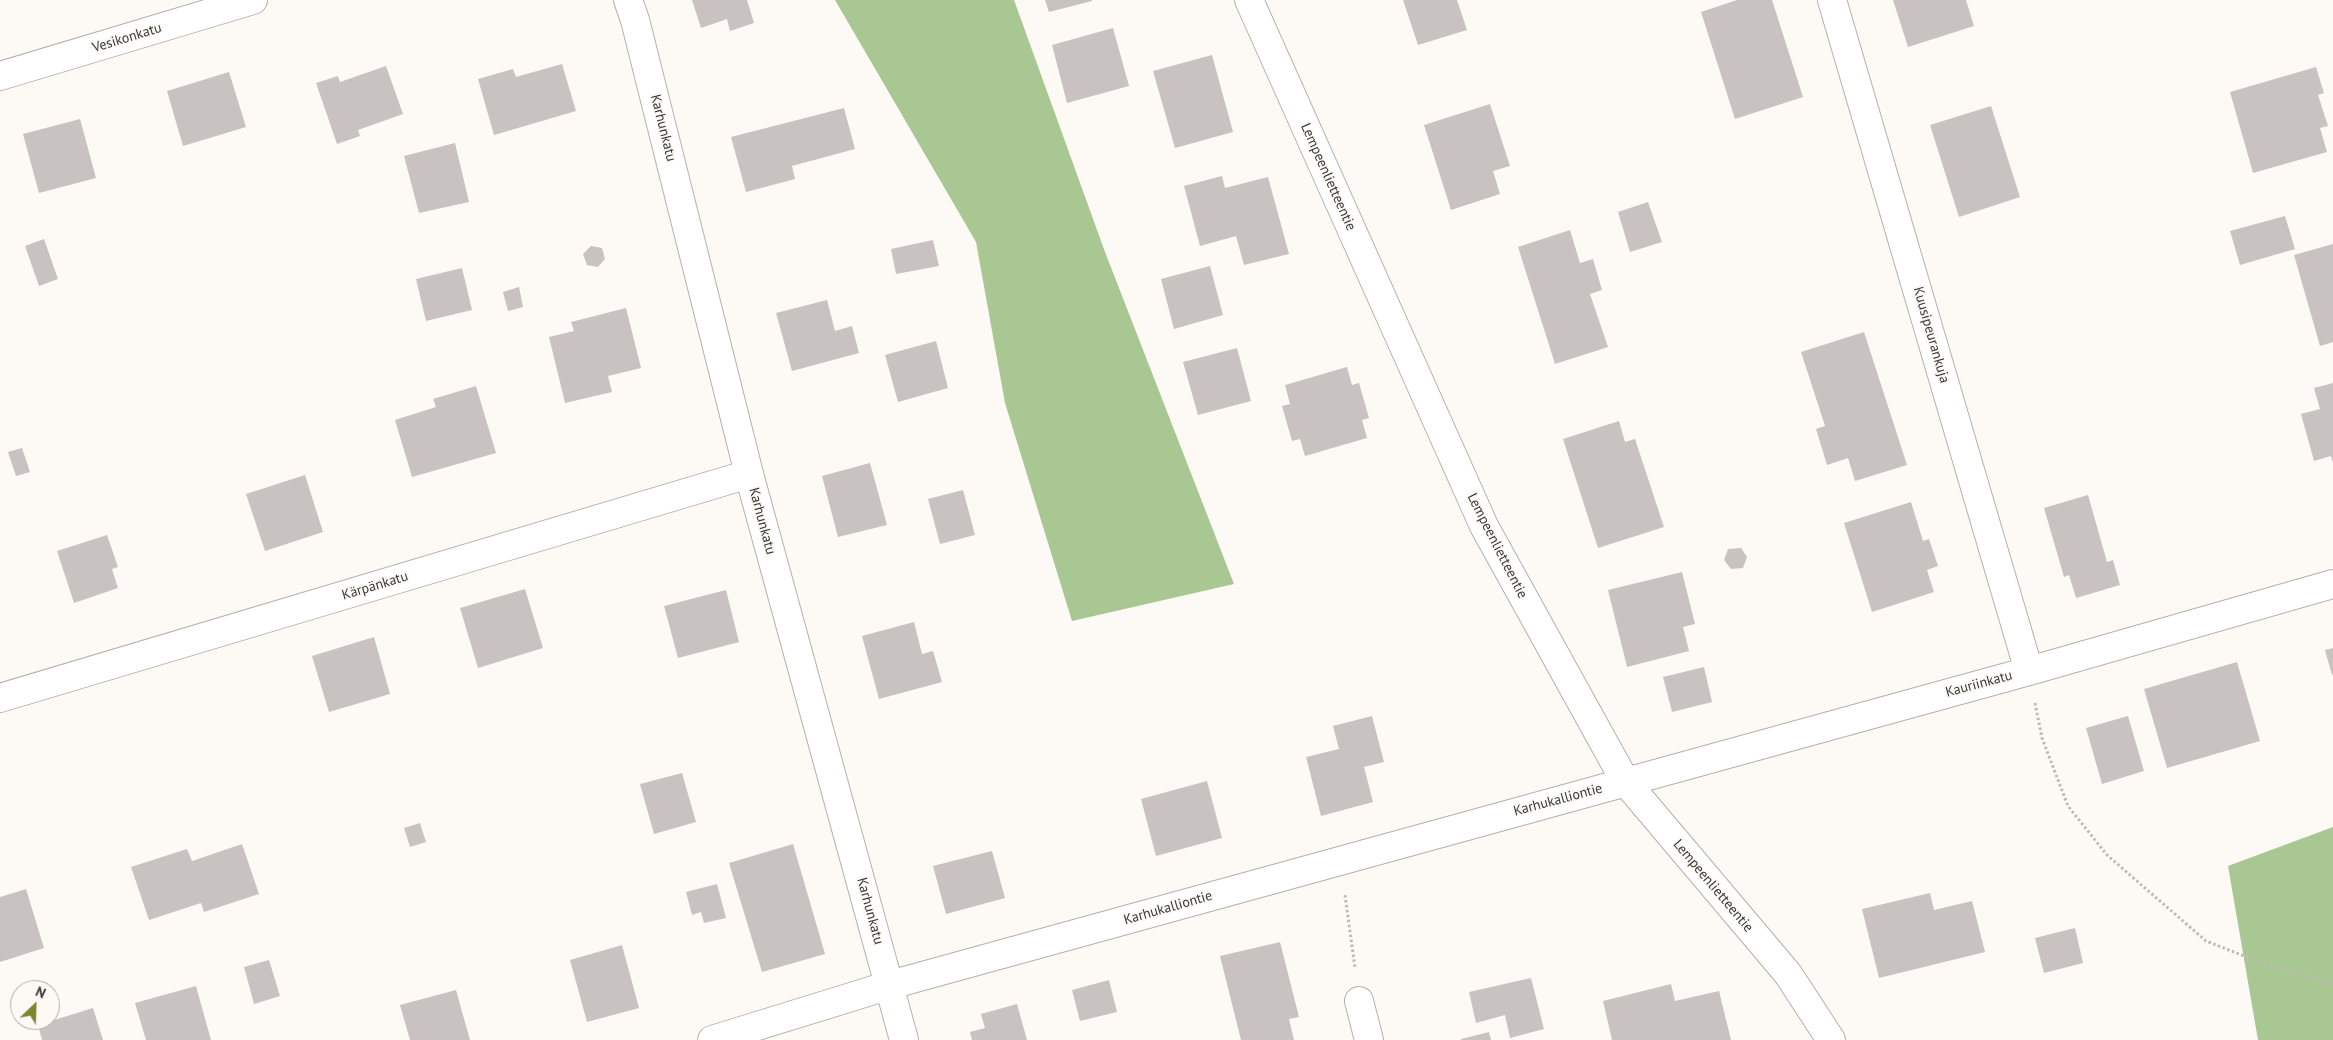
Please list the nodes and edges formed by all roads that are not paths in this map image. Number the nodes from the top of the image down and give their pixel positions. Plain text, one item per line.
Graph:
1 (253, 0) edge
2 (628, 0) edge
3 (1249, 0) edge
4 (1832, 0) edge
5 (0, 76) edge
6 (749, 474) junction
7 (2333, 584) edge
8 (2029, 670) junction
9 (0, 698) edge
10 (1625, 781) junction
11 (890, 985) junction
12 (1359, 1001) road end
13 (712, 1040) edge
14 (904, 1040) edge
15 (1369, 1040) edge
16 (1831, 1040) edge

1 - 5 street, Vesikonkatu
2 - 6 street, Karhunkatu
3 - 10 street, Lempeenlietteentie
4 - 8 street, Kuusipeurankuja
6 - 9 street, Kärpänkatu
6 - 11 street, Karhunkatu
7 - 8 street, Kauriinkatu
8 - 10 street, Kauriinkatu
10 - 11 street, Karhukalliontie
10 - 16 street, Lempeenlietteentie
11 - 13 street, Karhukalliontie
11 - 14 street, Karhunkatu
12 - 15 street

